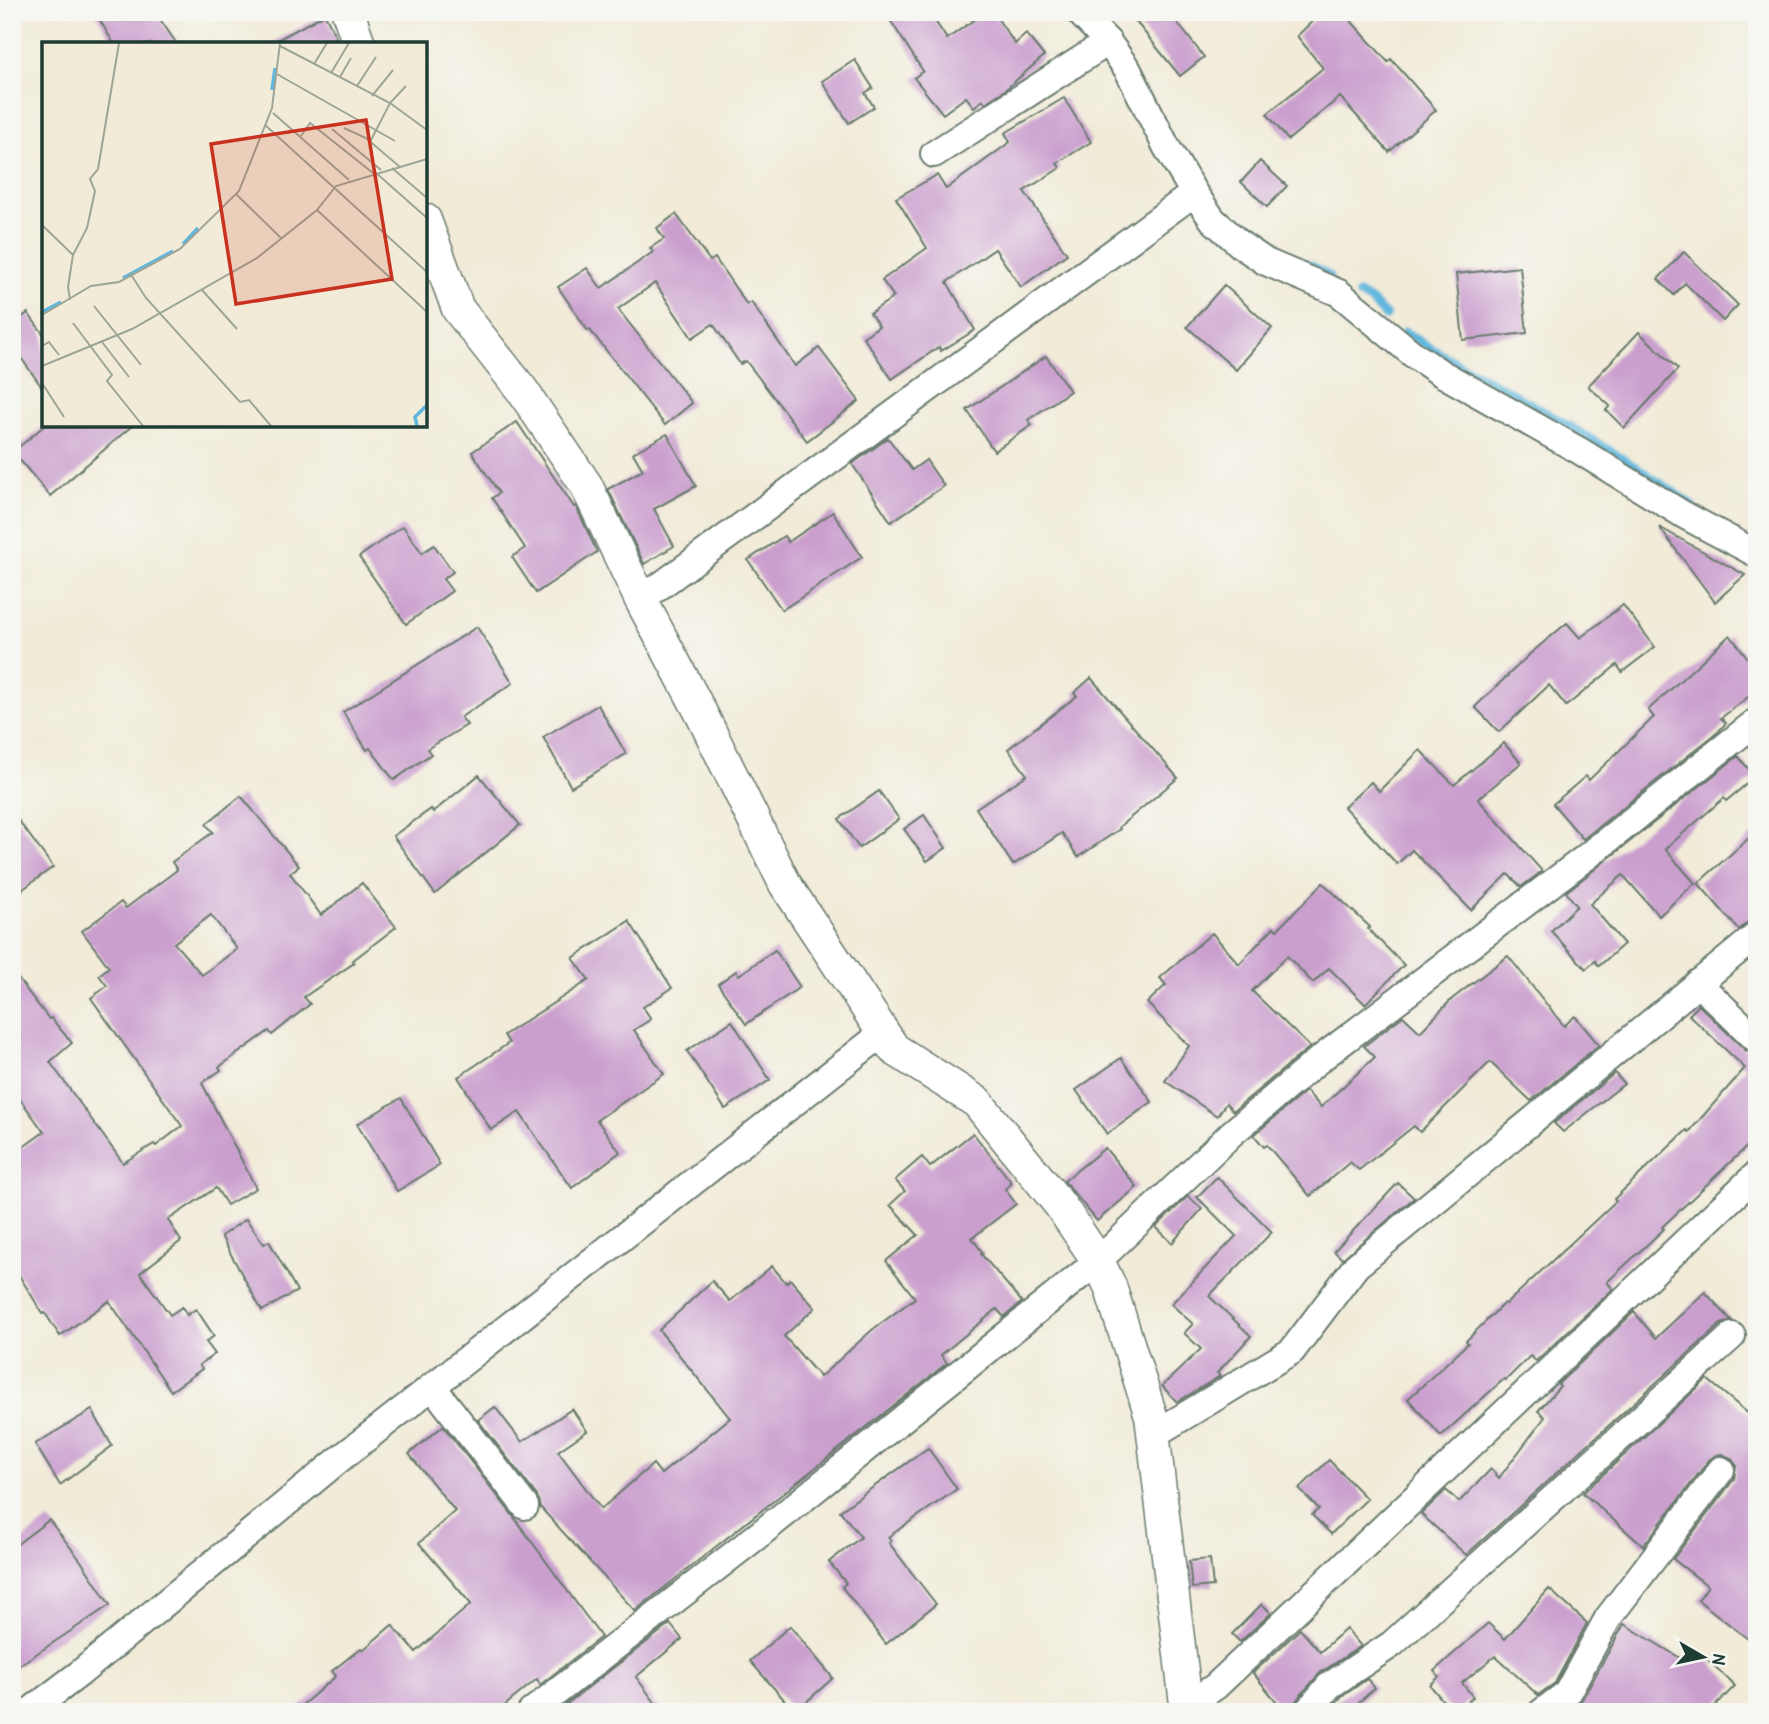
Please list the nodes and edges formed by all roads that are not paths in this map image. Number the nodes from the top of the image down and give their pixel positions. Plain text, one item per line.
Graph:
1 (348, 12) edge
2 (1079, 12) edge
3 (358, 42) edge
4 (1108, 42) junction
5 (934, 154) dead end
6 (1194, 193) junction
7 (427, 225) edge
8 (1757, 554) edge
9 (641, 600) junction
10 (1757, 721) edge
11 (1757, 935) edge
12 (1698, 983) junction
13 (883, 1033) junction
14 (1757, 1040) edge
15 (1757, 1174) edge
16 (1098, 1261) junction
17 (1732, 1336) dead end
18 (432, 1386) junction
19 (1153, 1435) junction
20 (1721, 1470) dead end
21 (526, 1507) dead end
22 (1187, 1709) edge
23 (535, 1710) edge
24 (29, 1712) edge
25 (1307, 1712) edge
26 (1542, 1712) edge

1 - 3 street
2 - 4 street
4 - 5 street
4 - 6 street
6 - 8 street
6 - 9 street
7 - 9 street
9 - 13 street
10 - 16 street
11 - 12 street
12 - 14 street
12 - 19 street
13 - 16 street
13 - 18 street
15 - 22 street
16 - 19 street
16 - 23 street
17 - 25 street
18 - 21 street
18 - 24 street
19 - 22 street
20 - 26 street

